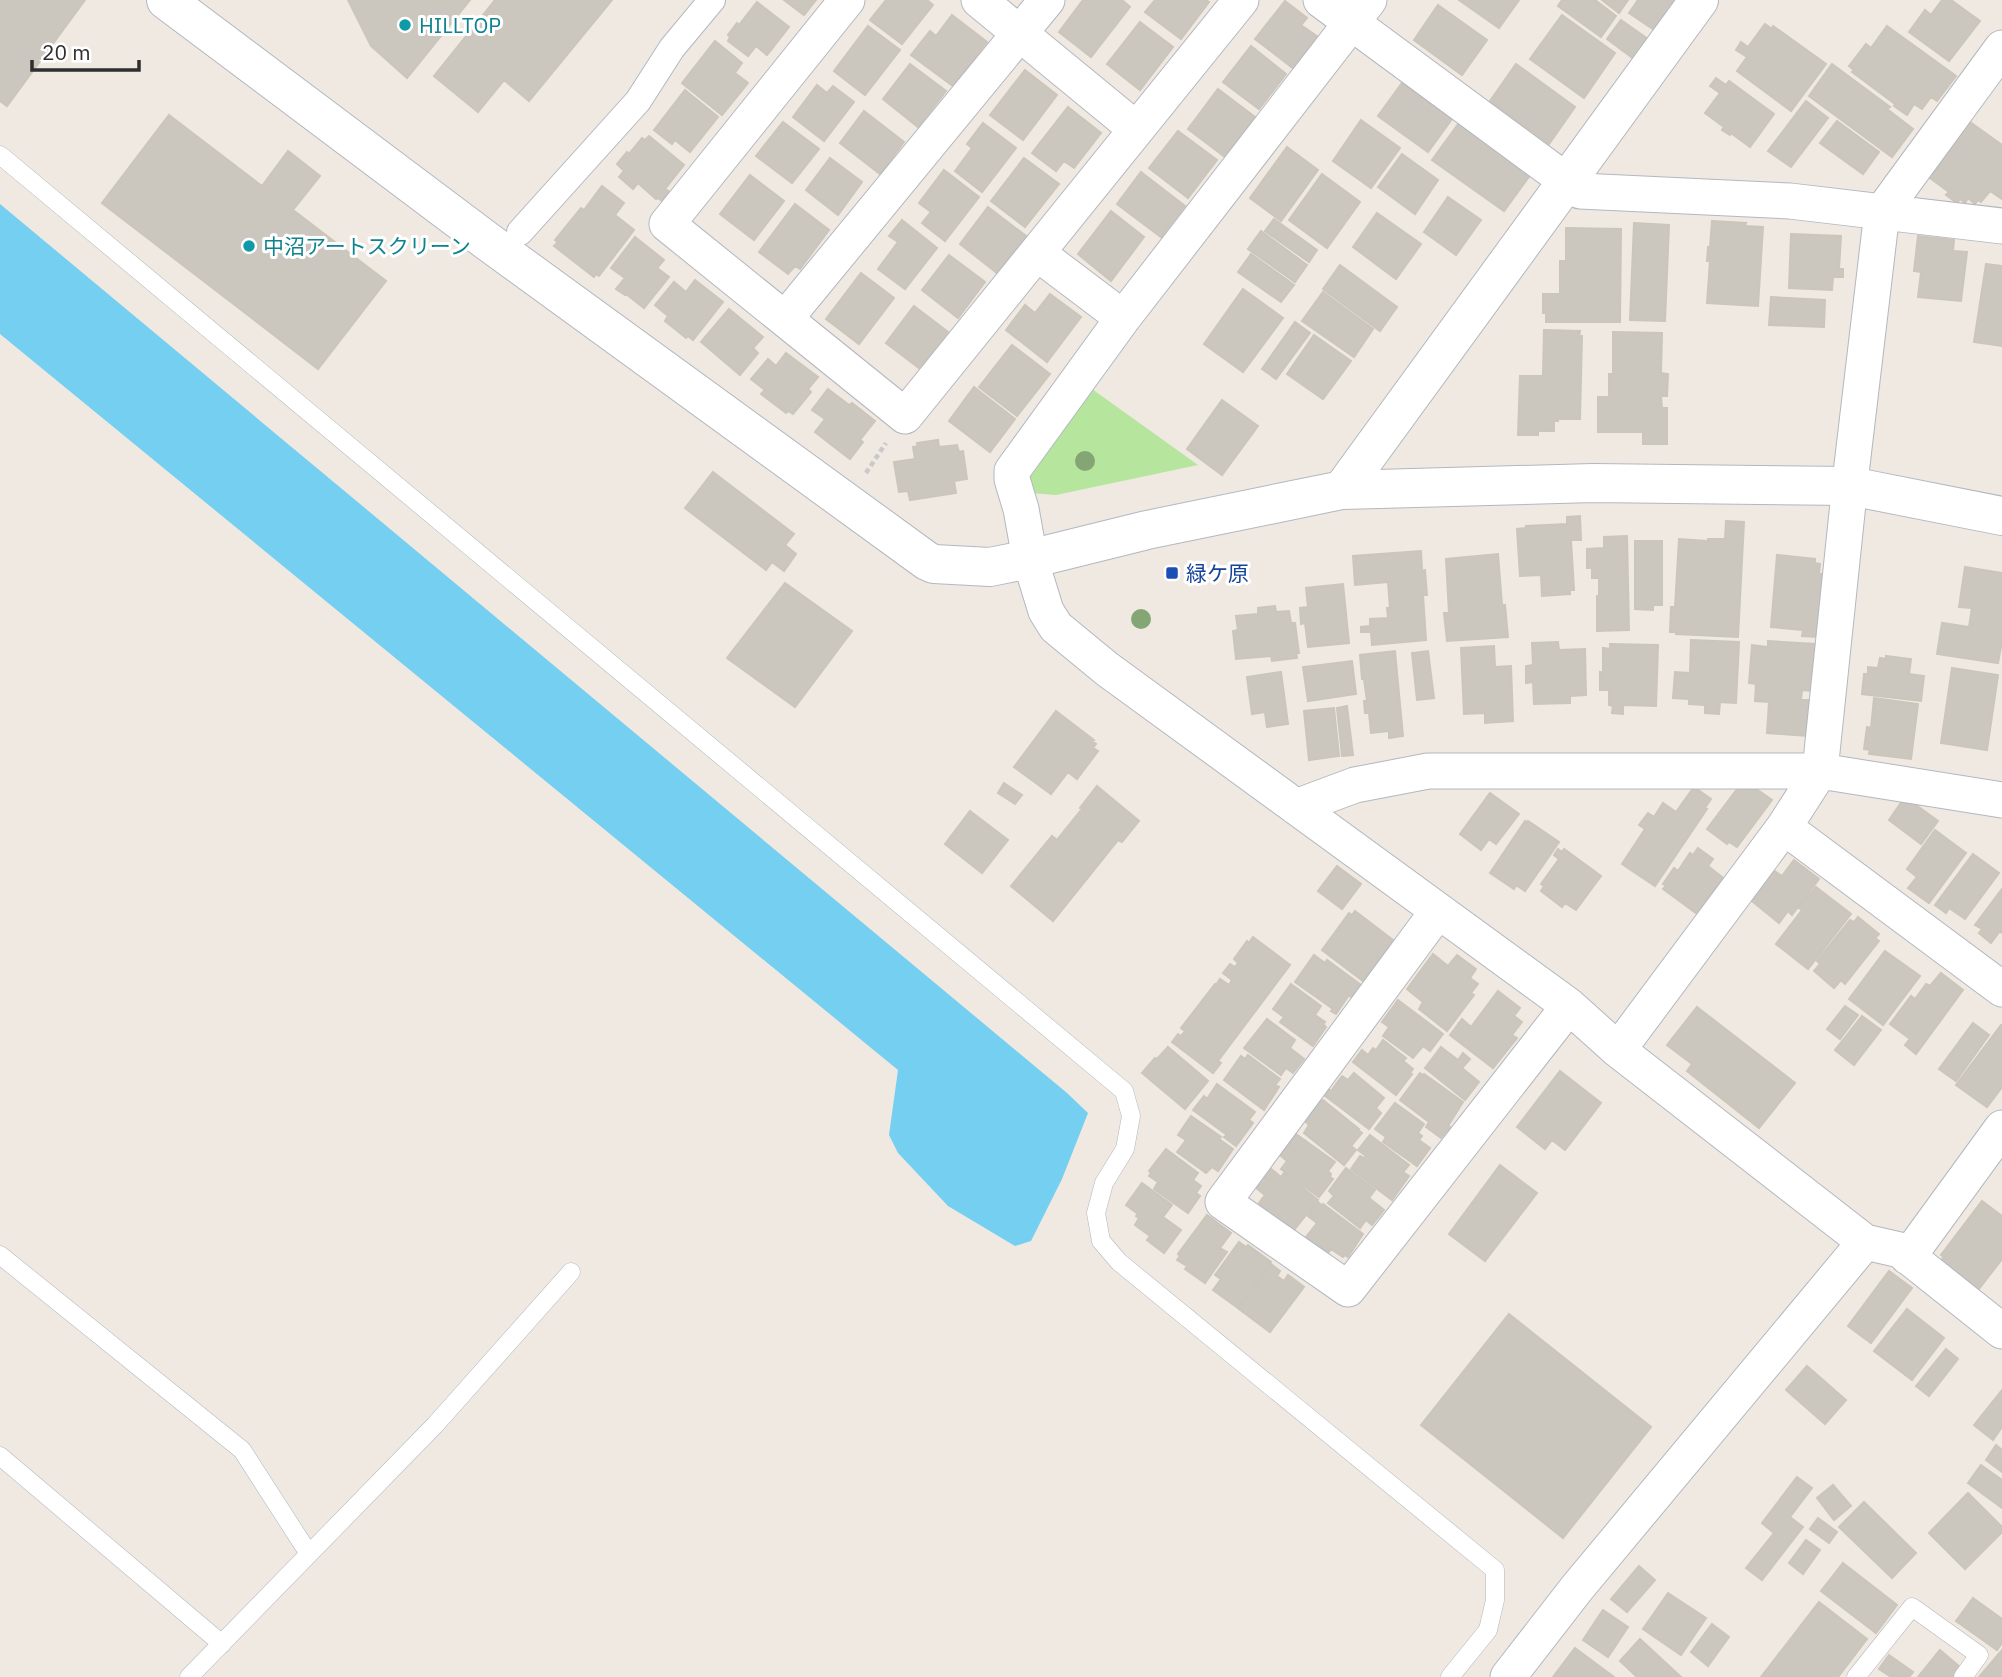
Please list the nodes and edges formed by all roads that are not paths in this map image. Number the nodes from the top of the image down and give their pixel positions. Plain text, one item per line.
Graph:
1 (166, 0) edge
2 (712, 0) edge
3 (847, 0) edge
4 (979, 0) edge
5 (1047, 0) edge
6 (1241, 0) edge
7 (1321, 0) edge
8 (1699, 0) edge
9 (1360, 12) edge
10 (1019, 34) junction
11 (2002, 48) edge
12 (1136, 129) junction
13 (0, 155) edge
14 (1566, 180) junction
15 (1882, 212) junction
16 (2002, 226) edge
17 (520, 232) dead end
18 (1037, 253) junction
19 (1123, 318) junction
20 (785, 319) junction
21 (1850, 486) junction
22 (1342, 490) junction
23 (2002, 516) edge
24 (1030, 559) junction
25 (1820, 771) junction
26 (2002, 800) edge
27 (1296, 807) junction
28 (1784, 827) junction
29 (1438, 911) junction
30 (2002, 989) edge
31 (1569, 1006) junction
32 (1618, 1050) junction
33 (2002, 1128) edge
34 (1865, 1242) junction
35 (0, 1255) edge
36 (1908, 1257) junction
37 (571, 1272) dead end
38 (2002, 1331) edge
39 (0, 1456) edge
40 (309, 1554) junction
41 (222, 1644) junction
42 (189, 1677) edge
43 (1450, 1677) edge
44 (1508, 1677) edge
45 (1856, 1677) edge
46 (1963, 1677) edge

1 - 24 street
2 - 17 street
3 - 20 street
4 - 10 street
5 - 10 street
6 - 12 street
7 - 9 street
8 - 14 street
9 - 14 street
9 - 19 street
10 - 12 street
10 - 20 street
11 - 15 street
12 - 18 street
13 - 43 lane
14 - 15 street
14 - 22 street
15 - 16 street
15 - 21 street
18 - 19 street
18 - 20 street
19 - 24 street
21 - 22 street
21 - 23 street
21 - 25 street
22 - 24 street
24 - 27 street
25 - 26 street
25 - 27 street
25 - 28 street
27 - 29 street
28 - 30 street
28 - 32 street
29 - 31 street
29 - 31 street
31 - 32 street
32 - 34 street
33 - 36 street
34 - 36 street
34 - 44 street
35 - 40 lane
36 - 38 street
37 - 40 lane
39 - 41 lane
40 - 41 lane
41 - 42 lane
45 - 46 lane

